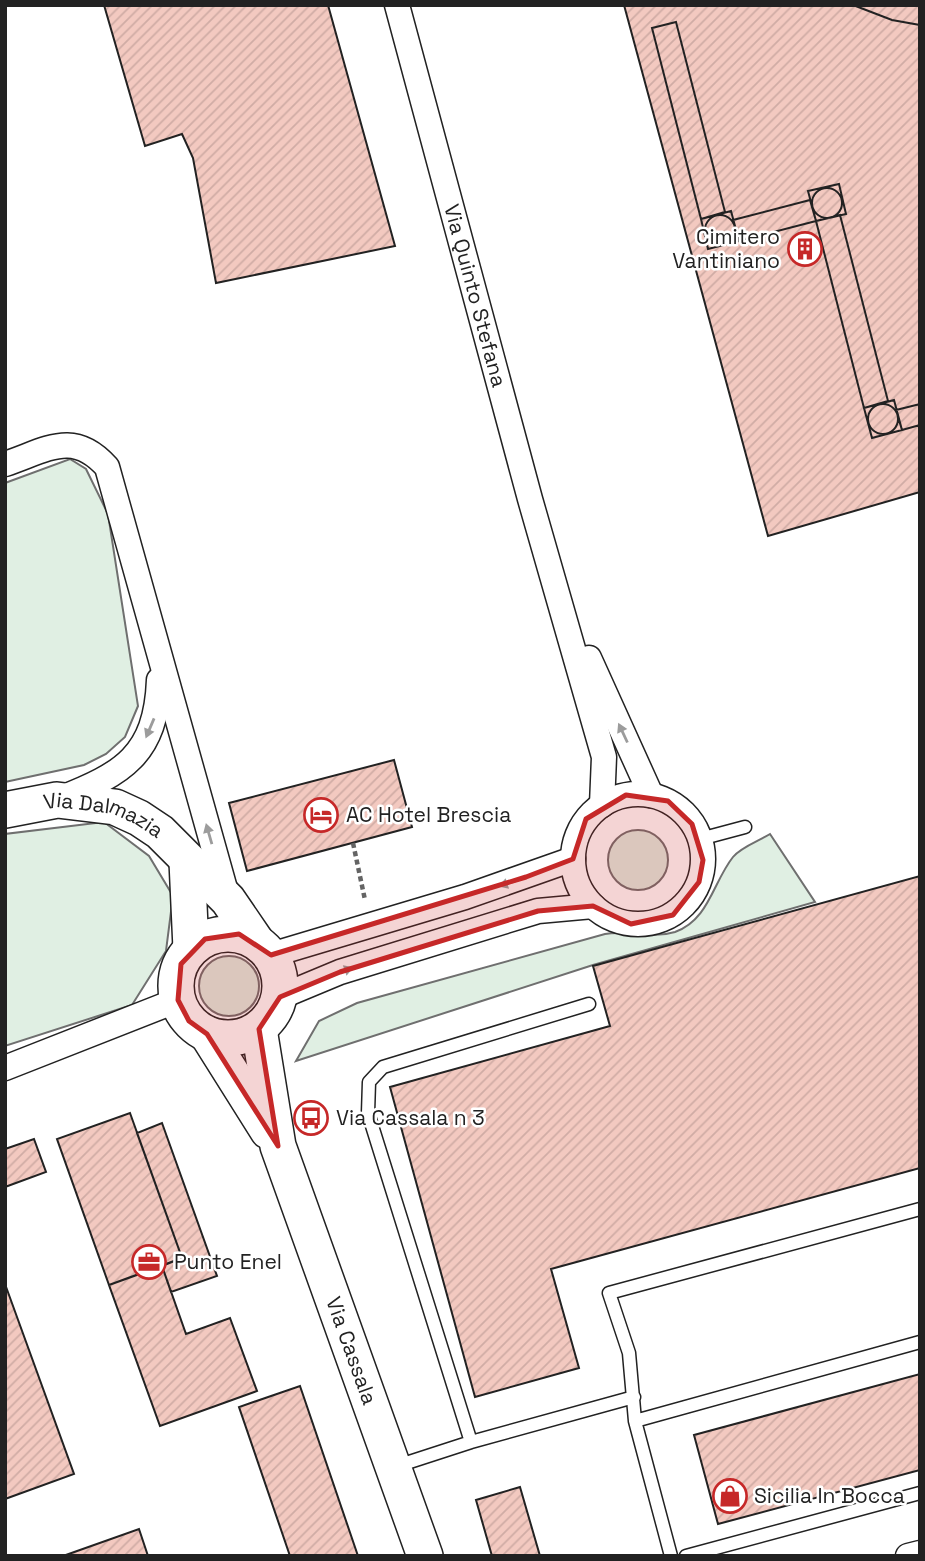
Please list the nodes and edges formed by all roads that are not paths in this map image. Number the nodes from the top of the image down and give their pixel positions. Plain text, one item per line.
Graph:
1 (397, 5) edge
2 (5, 464) edge
3 (555, 585) junction
4 (159, 662) junction
5 (651, 795) junction
6 (57, 800) junction
7 (602, 805) junction
8 (5, 810) edge
9 (745, 827) dead end
10 (700, 839) junction
11 (573, 859) junction
12 (187, 861) junction
13 (229, 900) junction
14 (593, 906) junction
15 (263, 948) junction
16 (191, 949) junction
17 (280, 997) junction
18 (178, 1000) junction
19 (589, 1004) dead end
20 (259, 1029) junction
21 (208, 1034) junction
22 (17, 1058) edge
23 (5, 1068) edge
24 (278, 1146) junction
25 (920, 1209) edge
26 (920, 1342) edge
27 (634, 1397) junction
28 (635, 1421) junction
29 (471, 1442) junction
30 (393, 1467) junction
31 (920, 1493) edge
32 (920, 1553) edge
33 (425, 1556) edge
34 (671, 1556) edge
35 (686, 1556) edge
36 (908, 1556) edge

1 - 3 street, Via Quinto Stefana
2 - 4 street
5 -> 3 street, Via Quinto Stefana
3 - 7 street, Via Quinto Stefana
4 -> 6 street
13 -> 4 street
5 - 7 street
5 - 10 street
6 - 8 main road, Via Dalmazia
6 - 12 main road, Via Dalmazia
7 - 11 street
9 - 10 lane
10 - 14 street
11 - 14 street
11 -> 15 street
12 - 13 main road, Via Dalmazia
12 - 16 main road
13 - 15 main road, Via Dalmazia
17 -> 14 street
15 - 16 main road
15 - 17 main road
16 - 18 main road
17 - 20 main road
18 - 21 main road, Via Cassala
18 - 22 street
19 - 29 lane
20 - 21 main road
20 - 24 main road, Via Cassala
21 - 24 main road, Via Cassala
22 - 23 street
24 - 30 main road, Via Cassala
25 - 27 lane
26 - 28 lane
27 - 28 lane
27 - 29 lane
28 - 34 lane
29 - 30 lane
30 - 33 main road, Via Cassala
31 - 35 lane
32 - 36 street

